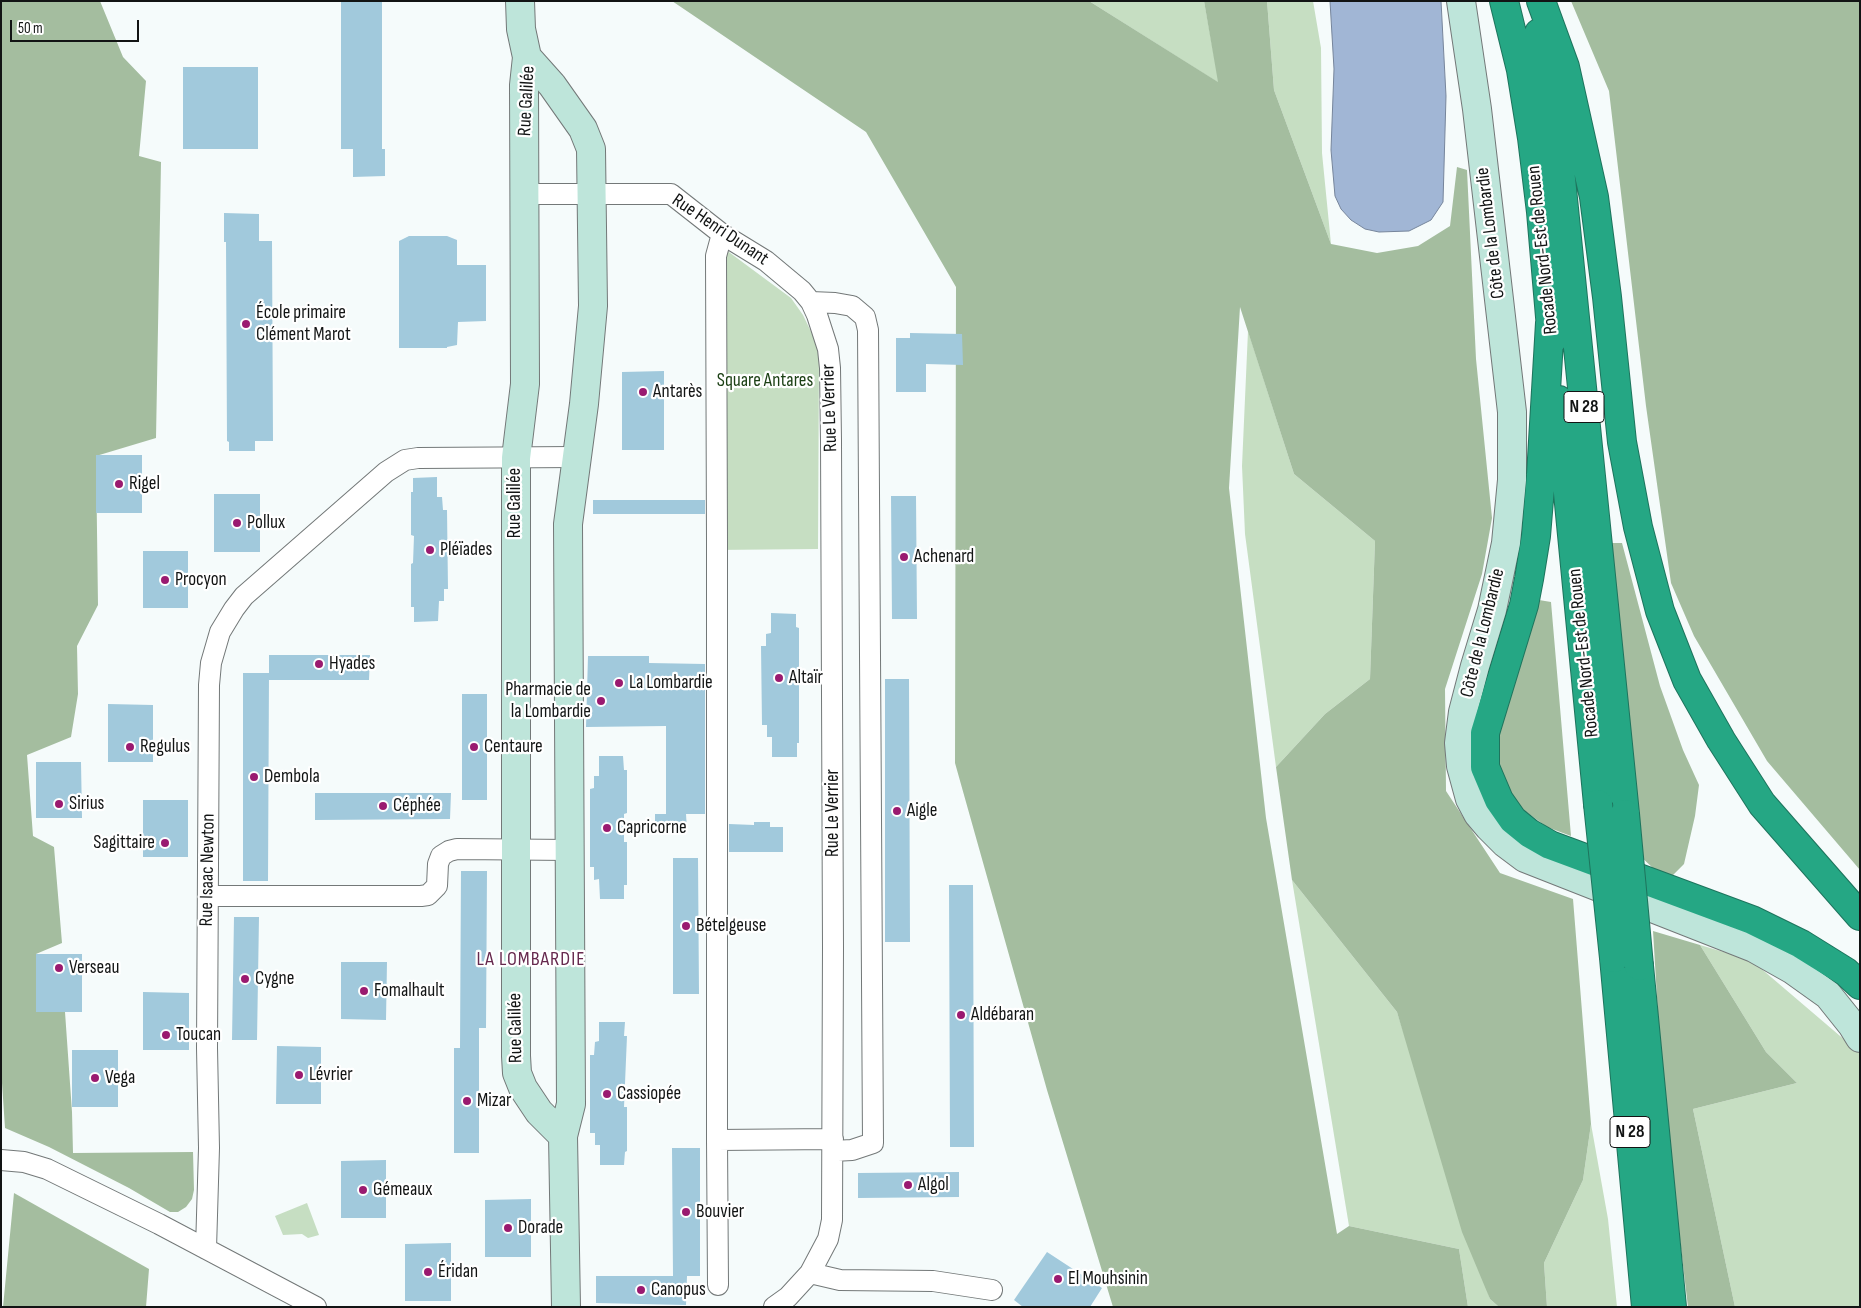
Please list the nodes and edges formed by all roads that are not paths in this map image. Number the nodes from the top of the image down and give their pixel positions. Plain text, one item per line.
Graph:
1 (520, 1) edge
2 (1461, 1) edge
3 (1504, 1) edge
4 (1531, 1) edge
5 (1541, 1) edge
6 (527, 57) junction
7 (524, 194) junction
8 (592, 194) junction
9 (722, 234) junction
10 (811, 302) junction
11 (1550, 323) junction
12 (516, 458) junction
13 (576, 458) junction
14 (516, 850) junction
15 (570, 850) junction
16 (208, 896) junction
17 (1860, 916) edge
18 (1626, 962) junction
19 (1860, 985) edge
20 (1860, 1038) edge
21 (563, 1136) junction
22 (717, 1140) junction
23 (833, 1145) junction
24 (1, 1160) edge
25 (206, 1249) junction
26 (810, 1273) junction
27 (718, 1285) dead end
28 (992, 1290) dead end
29 (316, 1307) edge
30 (566, 1307) edge
31 (774, 1307) edge
32 (1646, 1307) edge
33 (1672, 1307) edge

1 - 6 street
2 - 20 street, Côte de la Lombardie
3 - 11 highway, Rocade Nord-Est de Rouen / N 28
4 - 18 highway, Rocade Nord-Est de Rouen / N 28, bridge
5 - 17 highway
6 - 7 street, Rue Galilée
6 - 8 street, Rue Galilée
7 - 8 street, Rue Henri Dunant
7 - 12 street, Rue Galilée
8 - 9 street, Rue Henri Dunant
8 - 13 street, Rue Galilée
9 - 10 street, Rue Henri Dunant
9 - 22 street
10 - 23 street, Rue Le Verrier
10 - 23 street
11 - 18 highway, Rocade Nord-Est de Rouen / N 28, bridge
11 - 19 highway
12 - 13 street, Rue Isaac Newton
12 - 14 street, Rue Galilée
12 - 16 street, Rue Isaac Newton
13 - 15 street, Rue Galilée
14 - 15 street
14 - 16 street
14 - 21 street, Rue Galilée
15 - 21 street, Rue Galilée
16 - 25 street, Rue Isaac Newton
18 - 32 highway, Rocade Nord-Est de Rouen / N 28
18 - 33 highway, Rocade Nord-Est de Rouen / N 28
21 - 30 street, Rue Galilée
22 - 23 street
22 - 27 street
23 - 26 street, Rue Le Verrier
24 - 25 street
25 - 29 street
26 - 28 street
26 - 31 street, Rue Le Verrier

